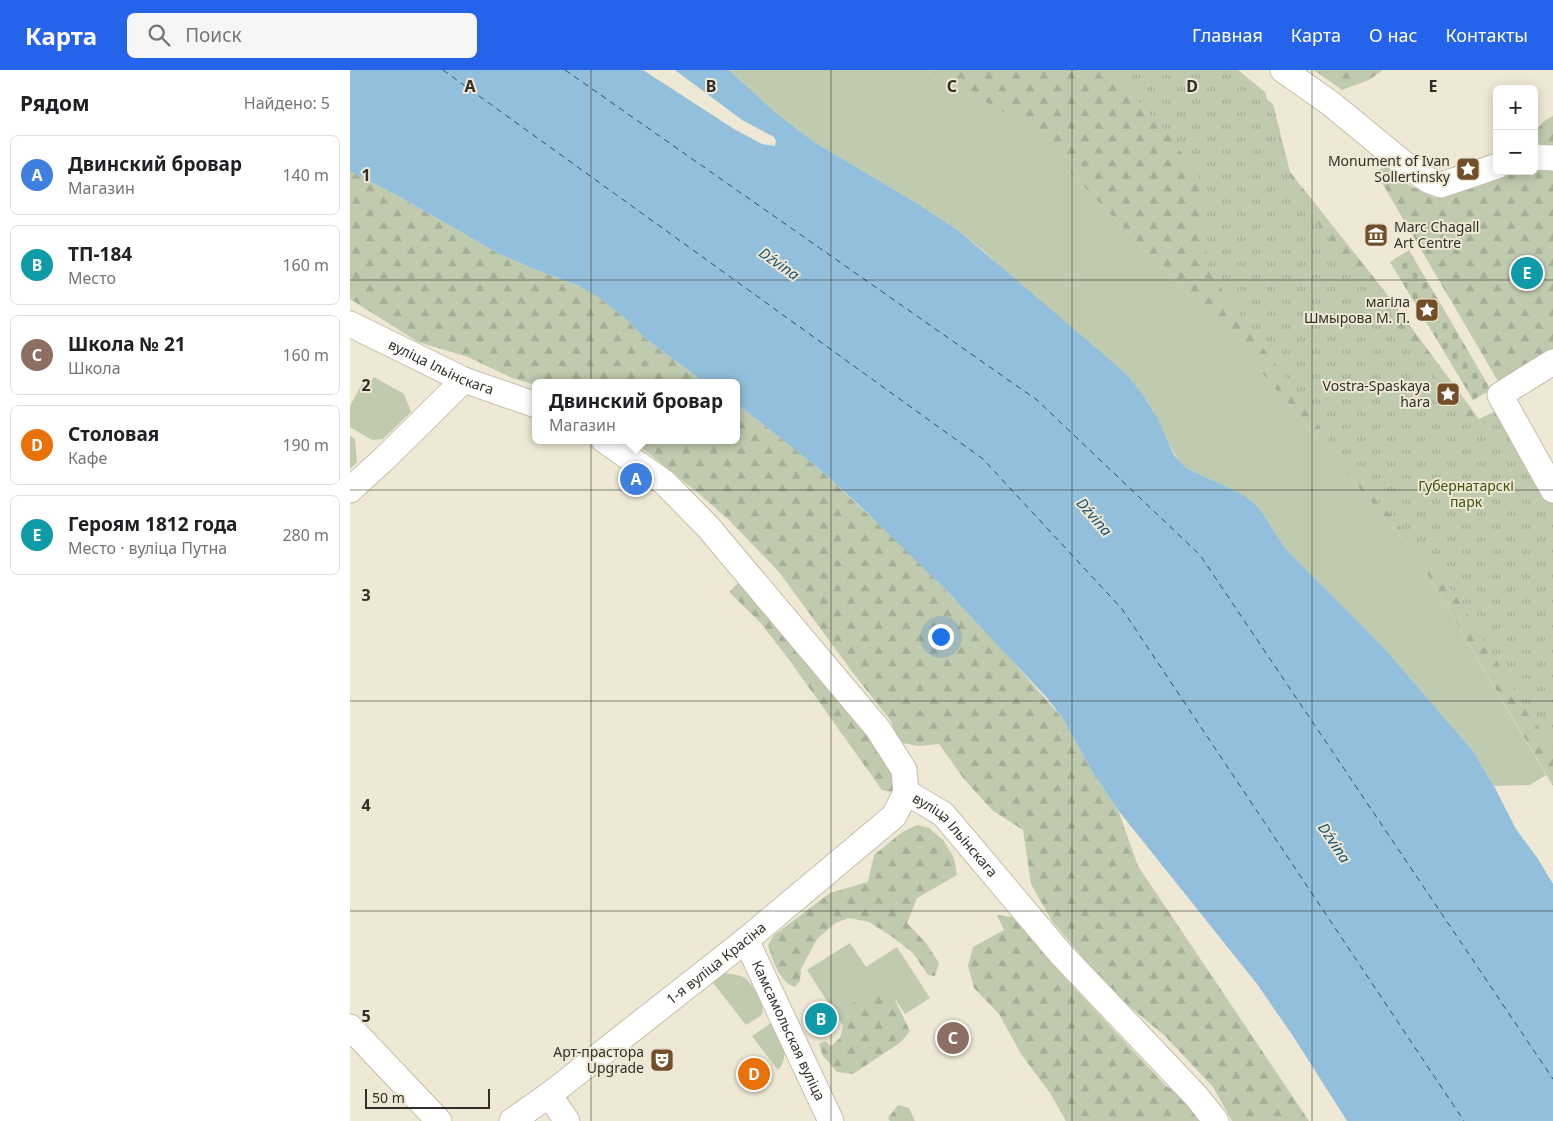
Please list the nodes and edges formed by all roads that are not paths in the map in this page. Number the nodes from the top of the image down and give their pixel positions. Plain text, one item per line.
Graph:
1 (1282, 70) edge
2 (1538, 157) edge
3 (1553, 158) edge
4 (1493, 167) edge
5 (350, 324) edge
6 (1553, 362) edge
7 (464, 380) junction
8 (532, 404) edge
9 (610, 444) edge
10 (350, 490) edge
11 (1553, 490) edge
12 (906, 792) junction
13 (746, 940) junction
14 (350, 1027) edge
15 (549, 1095) junction
16 (439, 1121) edge
17 (512, 1121) edge
18 (567, 1121) edge
19 (831, 1121) edge
20 (1216, 1121) edge

1 - 4 street
2 - 3 street
5 - 7 street, вуліца Ільінскага
6 - 11 street
7 - 8 street, вуліца Ільінскага
7 - 10 street
9 - 12 street, вуліца Ільінскага
12 - 13 street, 1-я вуліца Красіна
12 - 20 street, вуліца Ільінскага
13 - 15 street, 1-я вуліца Красіна
13 - 19 street, Камсамольская вуліца
14 - 16 street
15 - 17 street, 1-я вуліца Красіна
15 - 18 street

